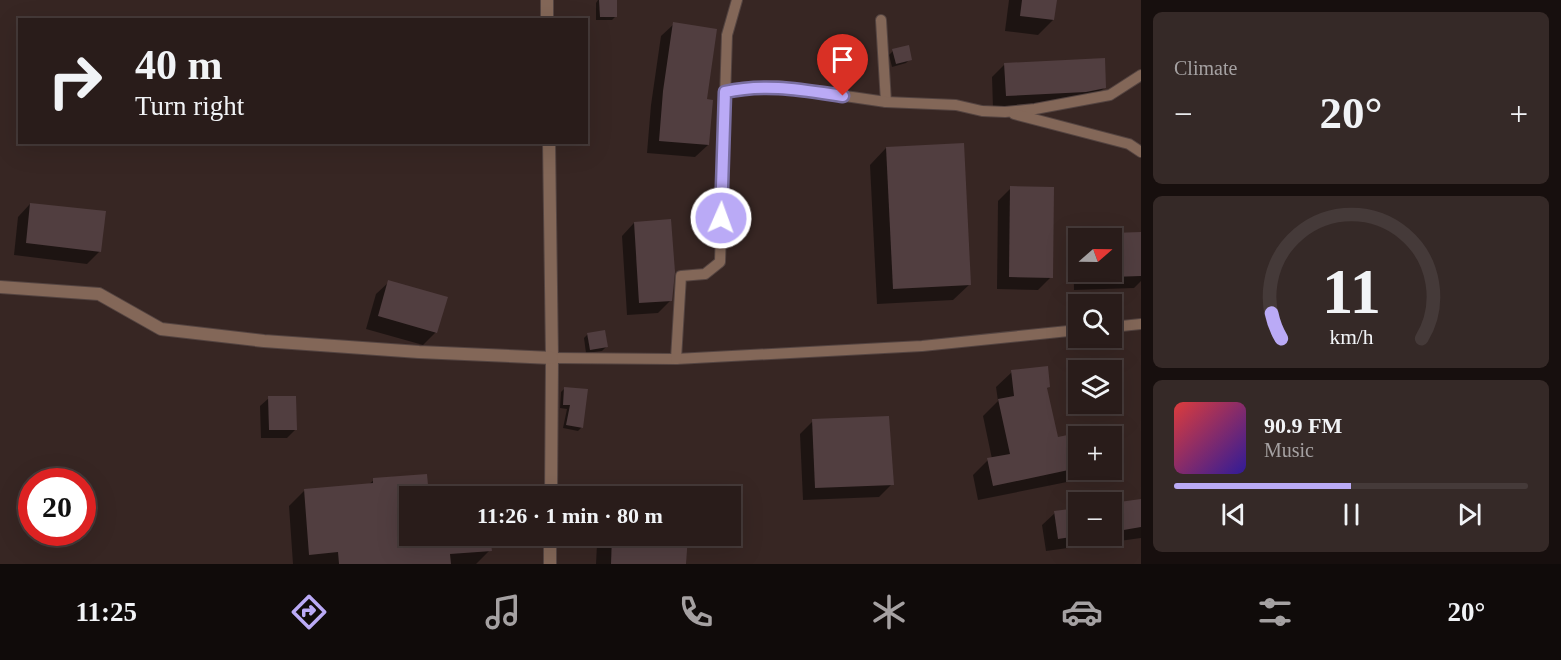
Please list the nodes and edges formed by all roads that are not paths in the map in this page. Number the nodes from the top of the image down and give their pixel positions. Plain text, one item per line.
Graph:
1 (547, 0) edge
2 (737, 0) edge
3 (547, 18) edge
4 (881, 20) dead end
5 (1141, 75) edge
6 (725, 92) junction
7 (886, 102) junction
8 (1005, 112) junction
9 (1141, 140) edge
10 (549, 144) edge
11 (1129, 144) junction
12 (1141, 152) edge
13 (0, 287) edge
14 (1141, 324) edge
15 (1122, 326) edge
16 (1068, 331) edge
17 (552, 358) junction
18 (676, 359) junction
19 (551, 486) edge
20 (550, 546) edge
21 (550, 564) edge

1 - 3 street
2 - 6 lane
4 - 7 lane
5 - 8 lane
6 - 7 lane
6 - 18 lane
7 - 8 lane
8 - 11 lane
9 - 11 lane
10 - 17 street
11 - 12 lane
13 - 17 street
14 - 15 lane
16 - 18 lane
17 - 18 lane
17 - 19 street
20 - 21 street

